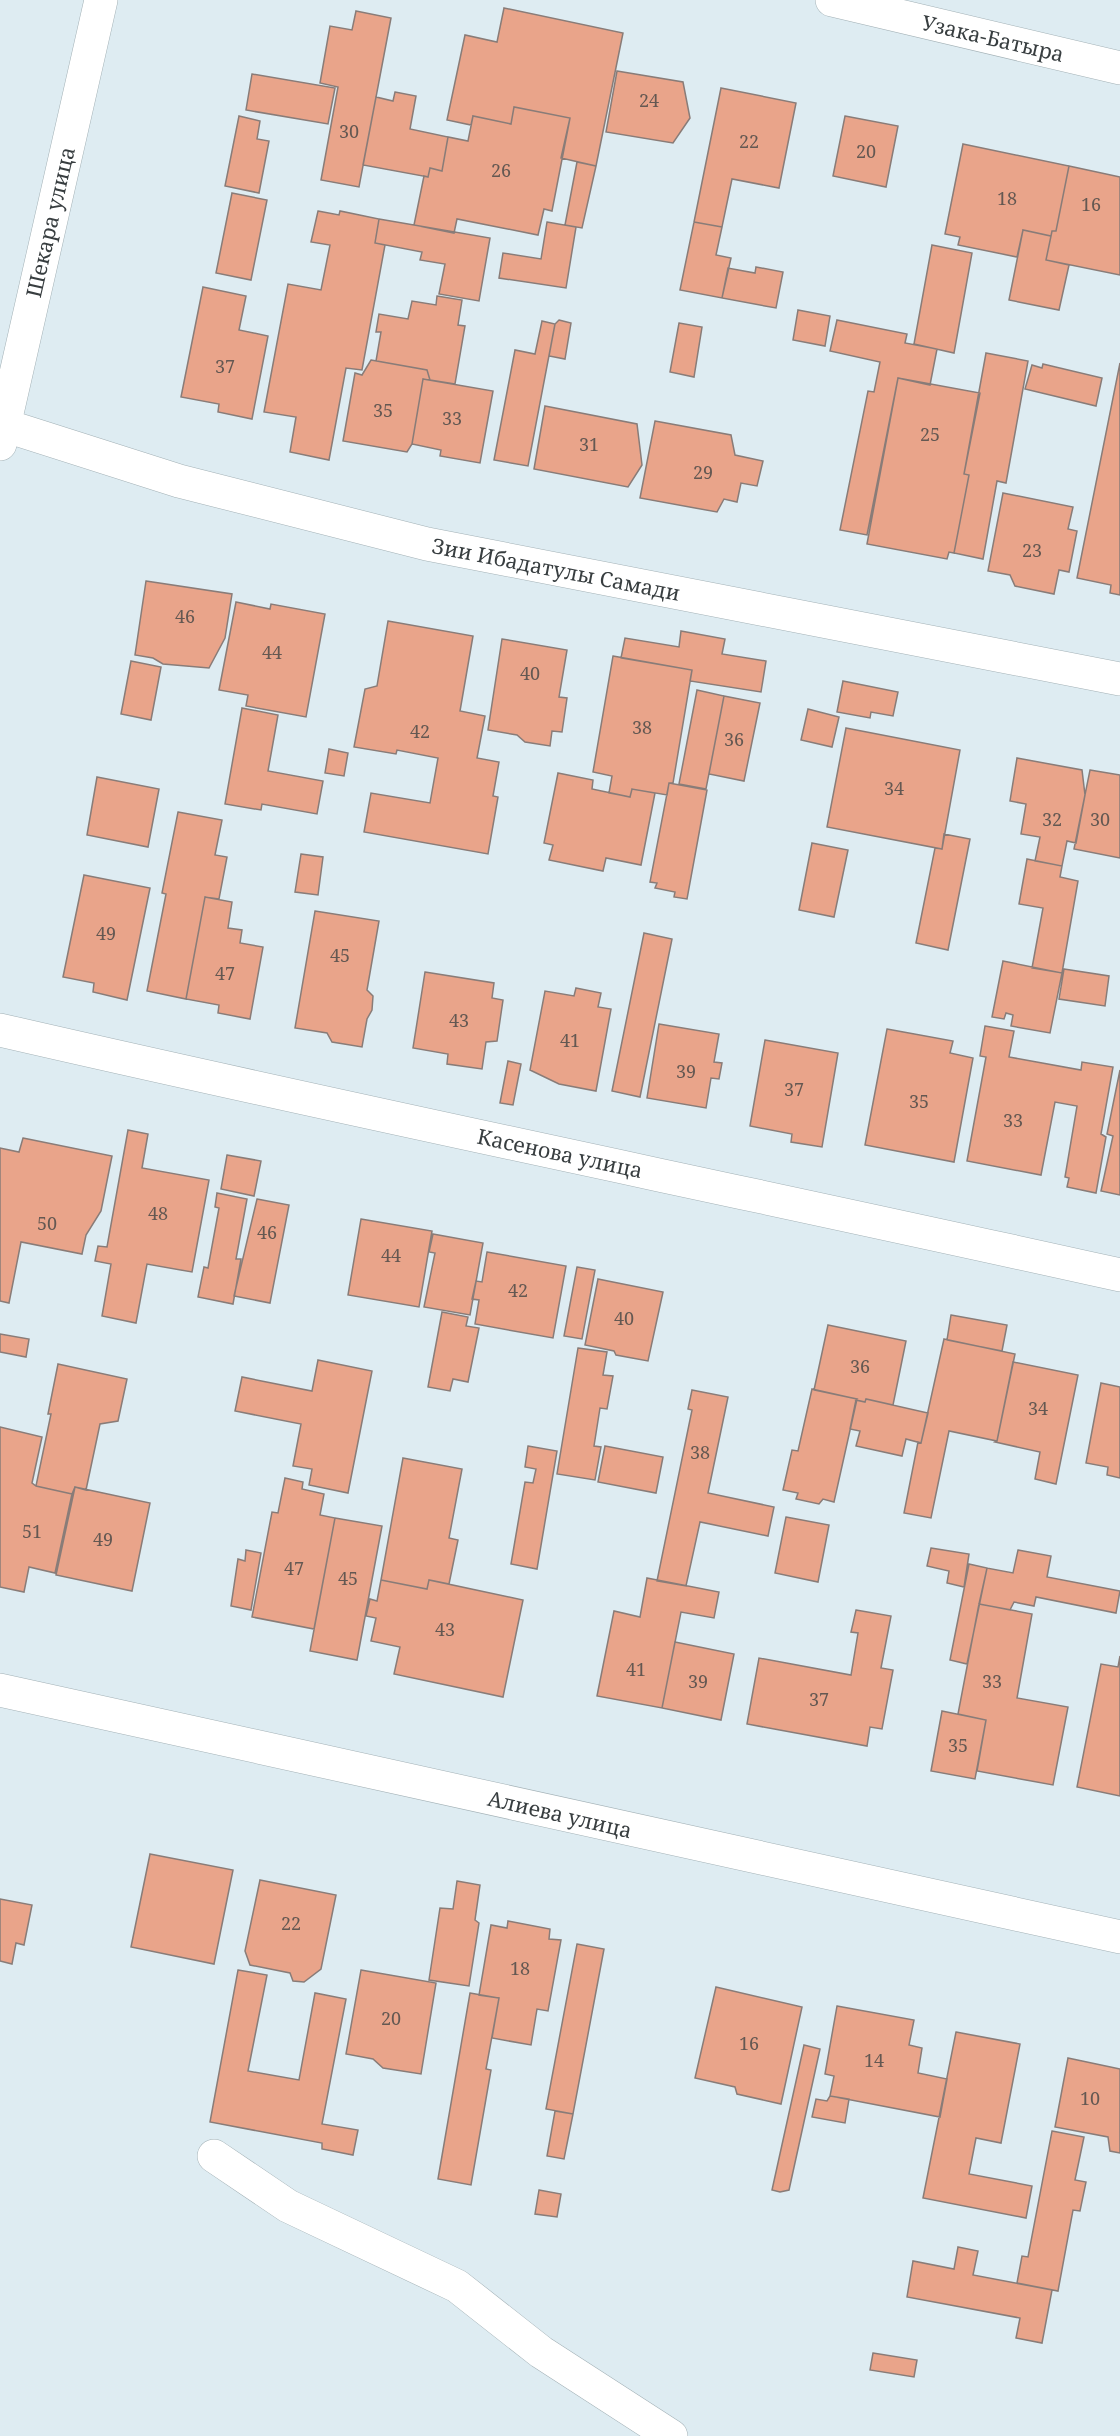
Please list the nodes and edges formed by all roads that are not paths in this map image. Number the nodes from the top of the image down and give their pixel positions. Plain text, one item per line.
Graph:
1 (101, 0) edge
2 (832, 0) edge
3 (1120, 68) edge
4 (2, 431) edge
5 (1120, 679) edge
6 (0, 1030) edge
7 (1120, 1275) edge
8 (0, 1690) edge
9 (1120, 1937) edge
10 (214, 2156) dead end
11 (671, 2436) edge

1 - 4 street, Шекара улица
2 - 3 street, Узака-Батыра
4 - 5 street, Зии Ибадатулы Самади
6 - 7 street, Касенова улица
8 - 9 street, Алиева улица
10 - 11 street

